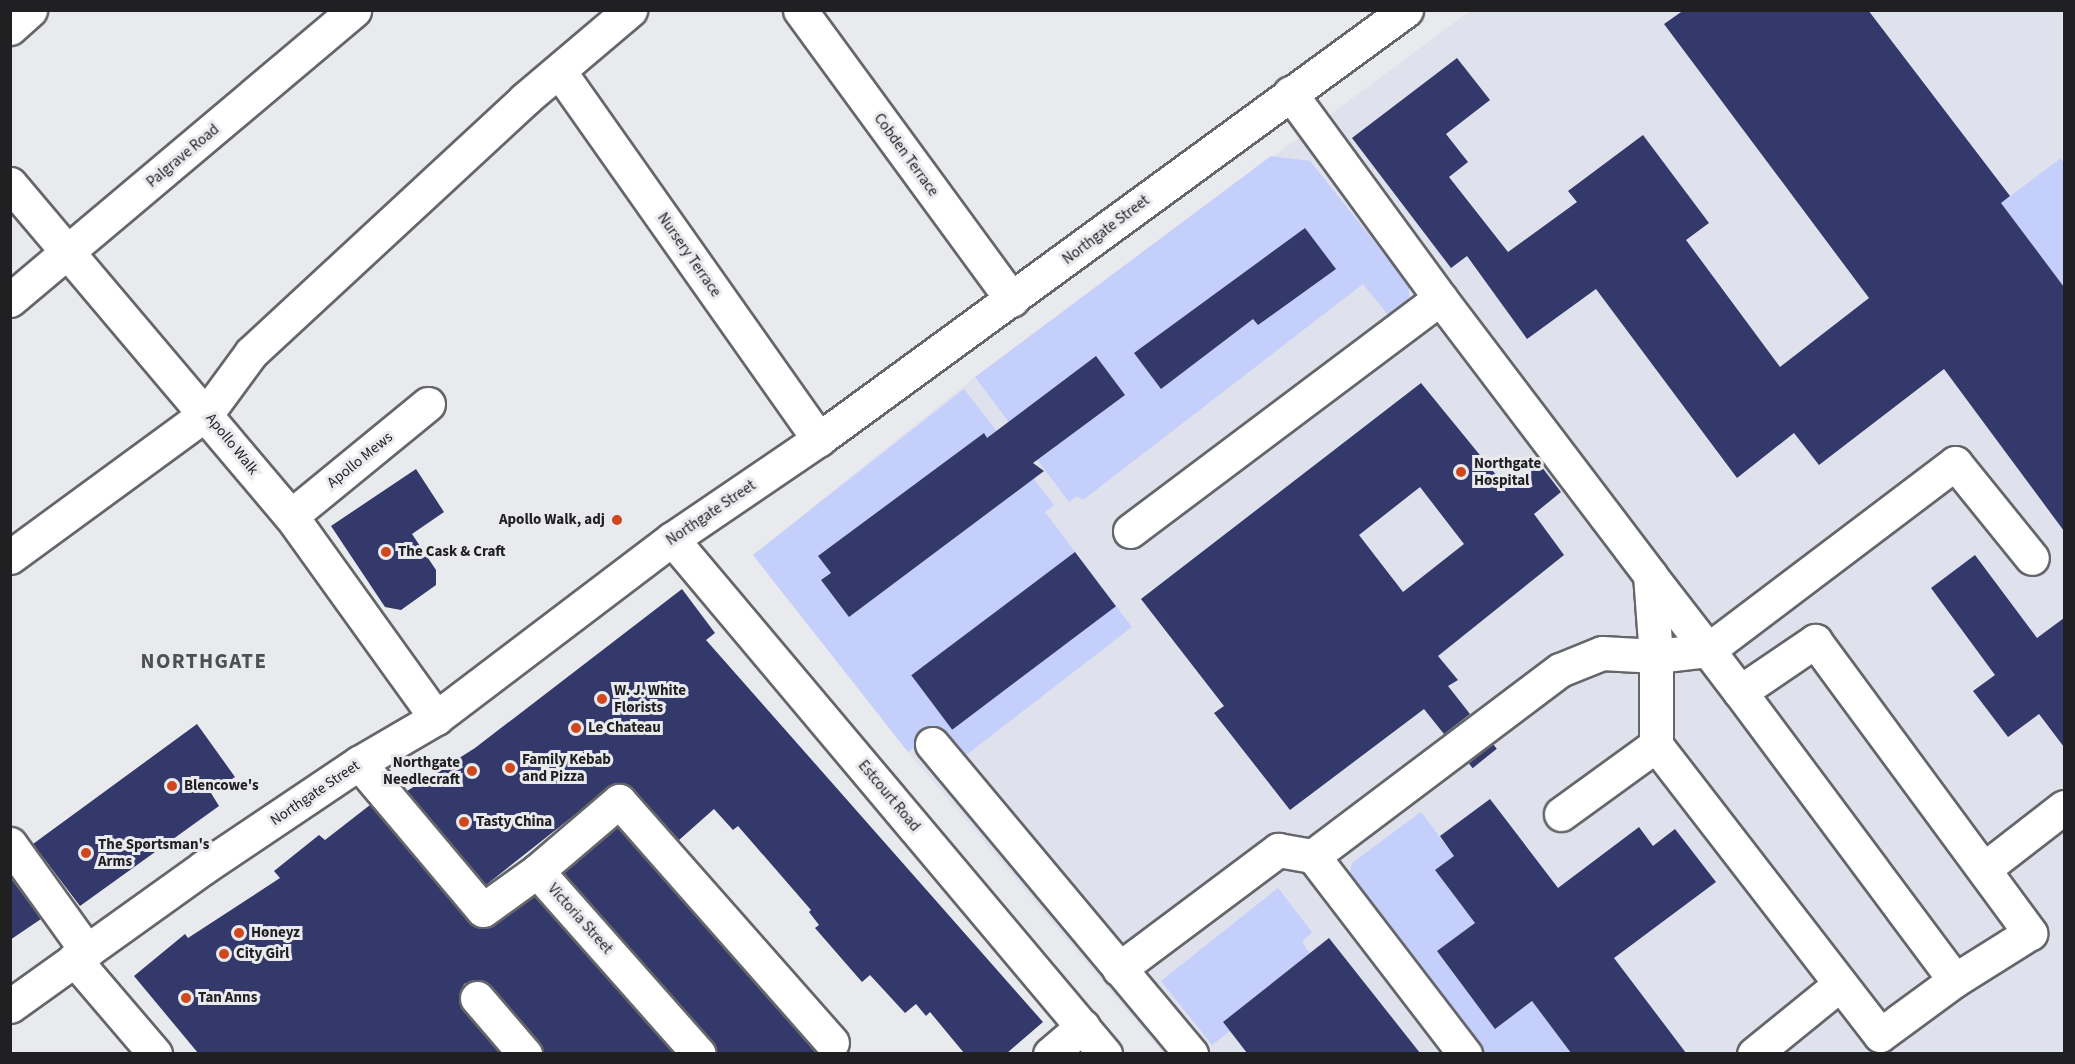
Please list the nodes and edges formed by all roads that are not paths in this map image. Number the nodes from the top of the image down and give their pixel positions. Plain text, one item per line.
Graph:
1 (30, 10) edge
2 (354, 10) edge
3 (800, 10) edge
4 (1406, 10) edge
5 (626, 12) edge
6 (10, 28) edge
7 (558, 71) junction
8 (1290, 93) junction
9 (10, 184) edge
10 (69, 253) junction
11 (1440, 298) junction
12 (10, 300) edge
13 (1012, 300) junction
14 (428, 404) dead end
15 (207, 413) junction
16 (819, 440) junction
17 (291, 516) junction
18 (1130, 531) dead end
19 (672, 539) junction
20 (10, 557) edge
21 (2032, 558) dead end
22 (1650, 575) junction
23 (1708, 650) junction
24 (1656, 656) junction
25 (1740, 692) junction
26 (436, 718) junction
27 (932, 744) dead end
28 (1656, 745) junction
29 (359, 763) junction
30 (2064, 807) edge
31 (1561, 814) dead end
32 (10, 844) edge
33 (1313, 856) junction
34 (1984, 869) junction
35 (537, 871) junction
36 (81, 955) junction
37 (1119, 969) junction
38 (1955, 980) junction
39 (1840, 984) junction
40 (477, 998) dead end
41 (10, 1006) edge
42 (1083, 1026) junction
43 (832, 1044) dead end
44 (155, 1053) edge
45 (525, 1053) edge
46 (699, 1053) edge
47 (1050, 1053) edge
48 (1105, 1053) edge
49 (1191, 1053) edge
50 (1465, 1053) edge
51 (1754, 1053) edge

1 - 6 street
2 - 10 street, Palgrave Road
3 - 13 street, Cobden Terrace
4 - 8 street, Northgate Street
5 - 7 street
7 - 15 street
7 - 16 street, Nursery Terrace
8 - 11 street
8 - 13 street, Northgate Street
9 - 10 street, Apollo Walk
10 - 12 street, Palgrave Road
10 - 15 street, Apollo Walk
11 - 18 street
11 - 22 street
13 - 16 street, Northgate Street
14 - 17 street, Apollo Mews
15 - 17 street, Apollo Walk
15 - 20 street
16 - 19 street, Northgate Street
17 - 26 street, Apollo Walk
19 - 26 street, Northgate Street
19 - 42 street, Estcourt Road
21 - 23 street
22 - 23 street
22 - 24 street
23 - 24 street
23 - 25 street
24 - 28 street
24 - 33 street
25 - 34 street
25 - 38 street
26 - 29 street, Northgate Street
27 - 37 street
28 - 31 street
28 - 39 street
29 - 35 street, Victoria Street
29 - 36 street, Northgate Street
30 - 34 street
32 - 36 street
33 - 37 street
33 - 50 street
34 - 38 street
35 - 43 street
35 - 46 street, Victoria Street
36 - 41 street, Northgate Street
36 - 44 street
37 - 49 street
38 - 39 street
39 - 51 street
40 - 45 street
42 - 47 street
42 - 48 street, Estcourt Road

